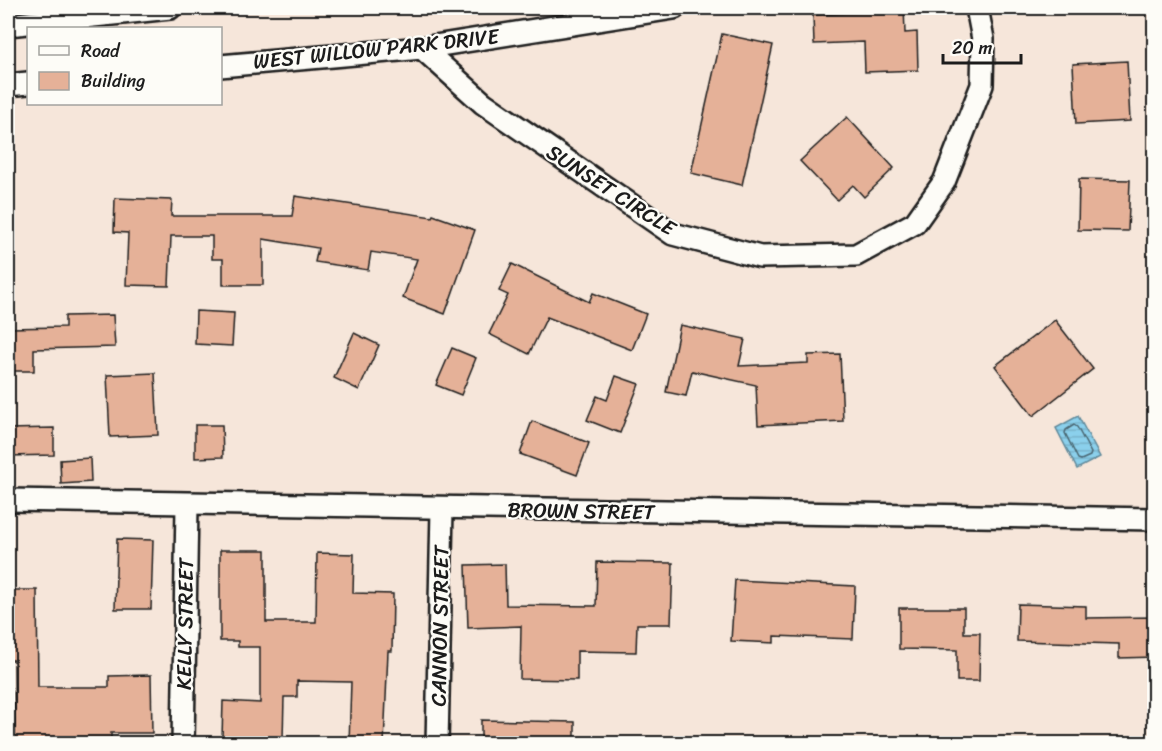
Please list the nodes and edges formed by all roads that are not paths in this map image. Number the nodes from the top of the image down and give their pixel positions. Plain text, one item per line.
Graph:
1 (171, 8) edge
2 (674, 8) edge
3 (977, 8) edge
4 (8, 25) edge
5 (422, 48) junction
6 (222, 66) edge
7 (27, 83) edge
8 (8, 85) edge
9 (8, 500) edge
10 (187, 505) junction
11 (442, 509) junction
12 (1155, 519) edge
13 (183, 744) edge
14 (437, 744) edge

1 - 4 street
2 - 5 street, WEST WILLOW PARK DRIVE
3 - 5 street, SUNSET CIRCLE
5 - 6 street, WEST WILLOW PARK DRIVE
7 - 8 street
9 - 10 street, BROWN STREET
10 - 11 street, BROWN STREET
10 - 13 street, KELLY STREET
11 - 12 street, BROWN STREET
11 - 14 street, CANNON STREET

